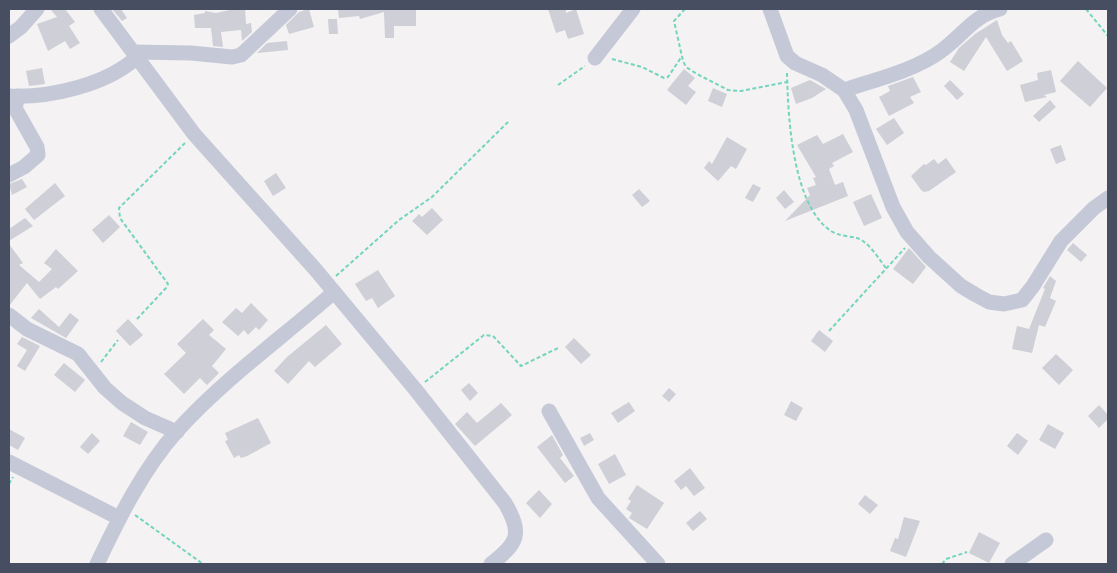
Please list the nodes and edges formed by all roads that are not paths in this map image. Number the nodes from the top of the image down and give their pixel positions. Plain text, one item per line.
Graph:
1 (37, 9) edge
2 (101, 9) edge
3 (290, 9) edge
4 (633, 9) edge
5 (770, 9) edge
6 (1000, 9) edge
7 (9, 36) edge
8 (136, 55) junction
9 (596, 58) road end
10 (844, 90) junction
11 (13, 96) edge
12 (9, 175) edge
13 (1108, 198) edge
14 (330, 288) junction
15 (9, 315) edge
16 (549, 411) dead end
17 (176, 432) junction
18 (9, 462) edge
19 (122, 513) junction
20 (1046, 540) dead end
21 (97, 564) edge
22 (491, 564) edge
23 (658, 564) edge
24 (1012, 564) edge

1 - 7 street
2 - 8 street
3 - 8 street
4 - 9 street
5 - 10 street
6 - 10 street
8 - 11 street
8 - 14 street
10 - 13 street
11 - 12 street
14 - 17 street
14 - 22 street
15 - 17 street
16 - 23 street
17 - 19 street
18 - 19 street
19 - 21 street
20 - 24 street

